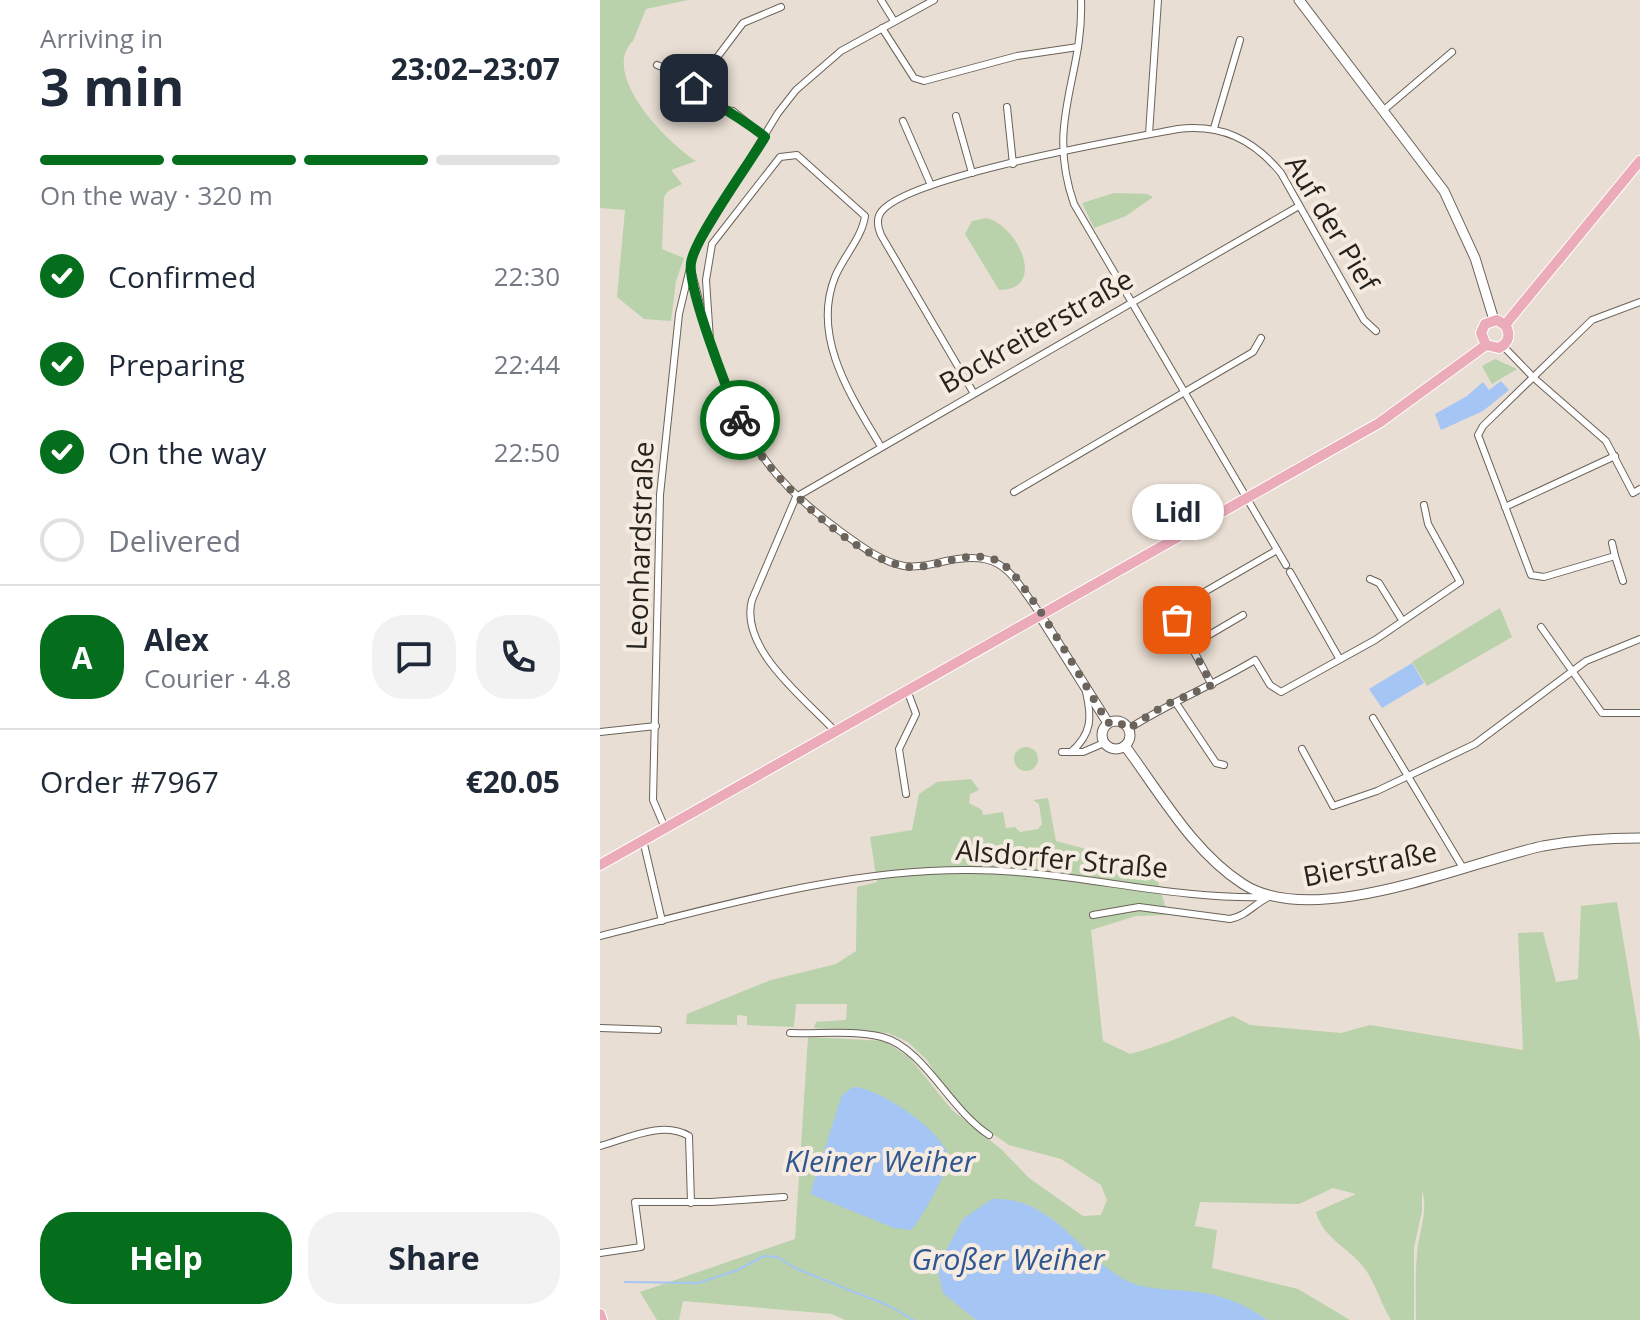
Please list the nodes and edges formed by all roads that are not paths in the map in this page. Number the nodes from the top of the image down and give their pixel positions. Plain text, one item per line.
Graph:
1 (881, 0) edge
2 (934, 0) edge
3 (1081, 0) edge
4 (1158, 0) edge
5 (1299, 0) edge
6 (781, 7) dead end
7 (894, 21) junction
8 (882, 28) junction
9 (1240, 40) dead end
10 (1078, 47) junction
11 (1452, 52) dead end
12 (657, 65) dead end
13 (694, 88) junction
14 (1007, 107) dead end
15 (1385, 109) junction
16 (956, 116) dead end
17 (903, 121) dead end
18 (1214, 128) junction
19 (1149, 134) junction
20 (763, 140) junction
21 (1063, 153) junction
22 (1640, 161) edge
23 (1013, 164) junction
24 (972, 173) junction
25 (930, 183) junction
26 (1299, 206) junction
27 (690, 266) junction
28 (1129, 302) junction
29 (1640, 302) edge
30 (1494, 320) junction
31 (1505, 325) junction
32 (1376, 331) dead end
33 (1261, 338) dead end
34 (710, 340) junction
35 (1486, 345) junction
36 (1503, 346) junction
37 (1534, 378) junction
38 (973, 392) junction
39 (1183, 393) junction
40 (880, 445) junction
41 (1615, 456) junction
42 (1640, 489) edge
43 (1014, 492) dead end
44 (796, 497) junction
45 (1247, 498) junction
46 (1424, 505) dead end
47 (1505, 507) junction
48 (1612, 543) dead end
49 (1277, 550) junction
50 (1615, 556) junction
51 (1370, 579) dead end
52 (1623, 581) dead end
53 (1243, 615) dead end
54 (1041, 617) junction
55 (1402, 620) junction
56 (1541, 627) dead end
57 (1640, 639) edge
58 (1192, 645) junction
59 (1339, 658) junction
60 (1570, 671) junction
61 (1083, 681) junction
62 (1212, 685) junction
63 (907, 690) junction
64 (1176, 703) junction
65 (1640, 713) edge
66 (1373, 718) dead end
67 (1108, 723) junction
68 (656, 726) junction
69 (1128, 729) junction
70 (834, 730) junction
71 (600, 732) edge
72 (1104, 743) junction
73 (1125, 746) junction
74 (1302, 749) dead end
75 (1062, 752) dead end
76 (1071, 752) junction
77 (1224, 765) dead end
78 (1407, 774) junction
79 (906, 794) dead end
80 (665, 828) junction
81 (1640, 838) edge
82 (643, 840) junction
83 (600, 865) edge
84 (1463, 868) junction
85 (1271, 897) junction
86 (1093, 915) dead end
87 (662, 921) junction
88 (600, 936) edge
89 (600, 1028) edge
90 (658, 1030) dead end
91 (790, 1033) dead end
92 (989, 1135) dead end
93 (600, 1146) edge
94 (784, 1197) dead end
95 (691, 1203) junction
96 (600, 1253) edge
97 (600, 1314) edge
98 (602, 1320) edge

1 - 7 street
2 - 7 street, Leonhardstraße
3 - 10 street
4 - 19 street
5 - 15 main road
6 - 13 street
7 - 8 street, Leonhardstraße
8 - 10 street
8 - 20 street, Leonhardstraße
9 - 18 street
10 - 21 street
11 - 15 street
12 - 13 street
13 - 20 street
14 - 23 street
15 - 30 main road
16 - 24 street
17 - 25 street
18 - 19 street, Auf der Pief
18 - 26 street, Auf der Pief
19 - 21 street, Auf der Pief
20 - 27 street, Leonhardstraße
21 - 23 street, Auf der Pief
21 - 28 street
22 - 31 main road
23 - 24 street, Auf der Pief
24 - 25 street, Auf der Pief
25 - 38 street, Auf der Pief
26 - 28 street, Bockreiterstraße
26 - 32 street, Auf der Pief
27 - 34 street
27 - 68 street, Leonhardstraße
28 - 38 street, Bockreiterstraße
28 - 39 street
29 - 37 street
30 - 31 main road
30 - 35 main road
31 - 36 main road
33 - 39 street
34 - 40 street
34 - 44 street
35 - 36 main road
35 - 45 main road
36 - 37 street
37 - 41 street
37 - 47 street
38 - 40 street, Bockreiterstraße
39 - 43 street
39 - 45 street
40 - 44 street, Bockreiterstraße
41 - 42 street
41 - 47 street
44 - 54 street
44 - 70 street
45 - 49 street
45 - 54 main road
46 - 55 street
47 - 50 street
48 - 50 street
49 - 58 street
49 - 59 street
50 - 52 street
51 - 55 street
53 - 58 street
54 - 61 main road
54 - 63 main road
55 - 59 street
56 - 60 street
57 - 60 street
58 - 62 street
59 - 62 street
60 - 65 street
60 - 78 street
61 - 67 main road
61 - 76 street
62 - 64 street
63 - 70 main road
63 - 79 street
64 - 69 street
64 - 77 street
66 - 78 street
67 - 69 main road
67 - 72 main road
68 - 71 street
68 - 80 street, Leonhardstraße
69 - 73 main road
70 - 80 main road
72 - 73 main road
72 - 76 street
73 - 85 main road, Bierstraße
74 - 78 street
75 - 76 street
78 - 84 street
80 - 82 main road
81 - 84 main road, Bierstraße
82 - 83 main road
82 - 87 street
84 - 85 main road, Bierstraße
85 - 86 street
85 - 87 street, Alsdorfer Straße
87 - 88 street, Alsdorfer Straße
89 - 90 street
91 - 92 street
93 - 95 street
94 - 95 street
95 - 96 street
97 - 98 main road

